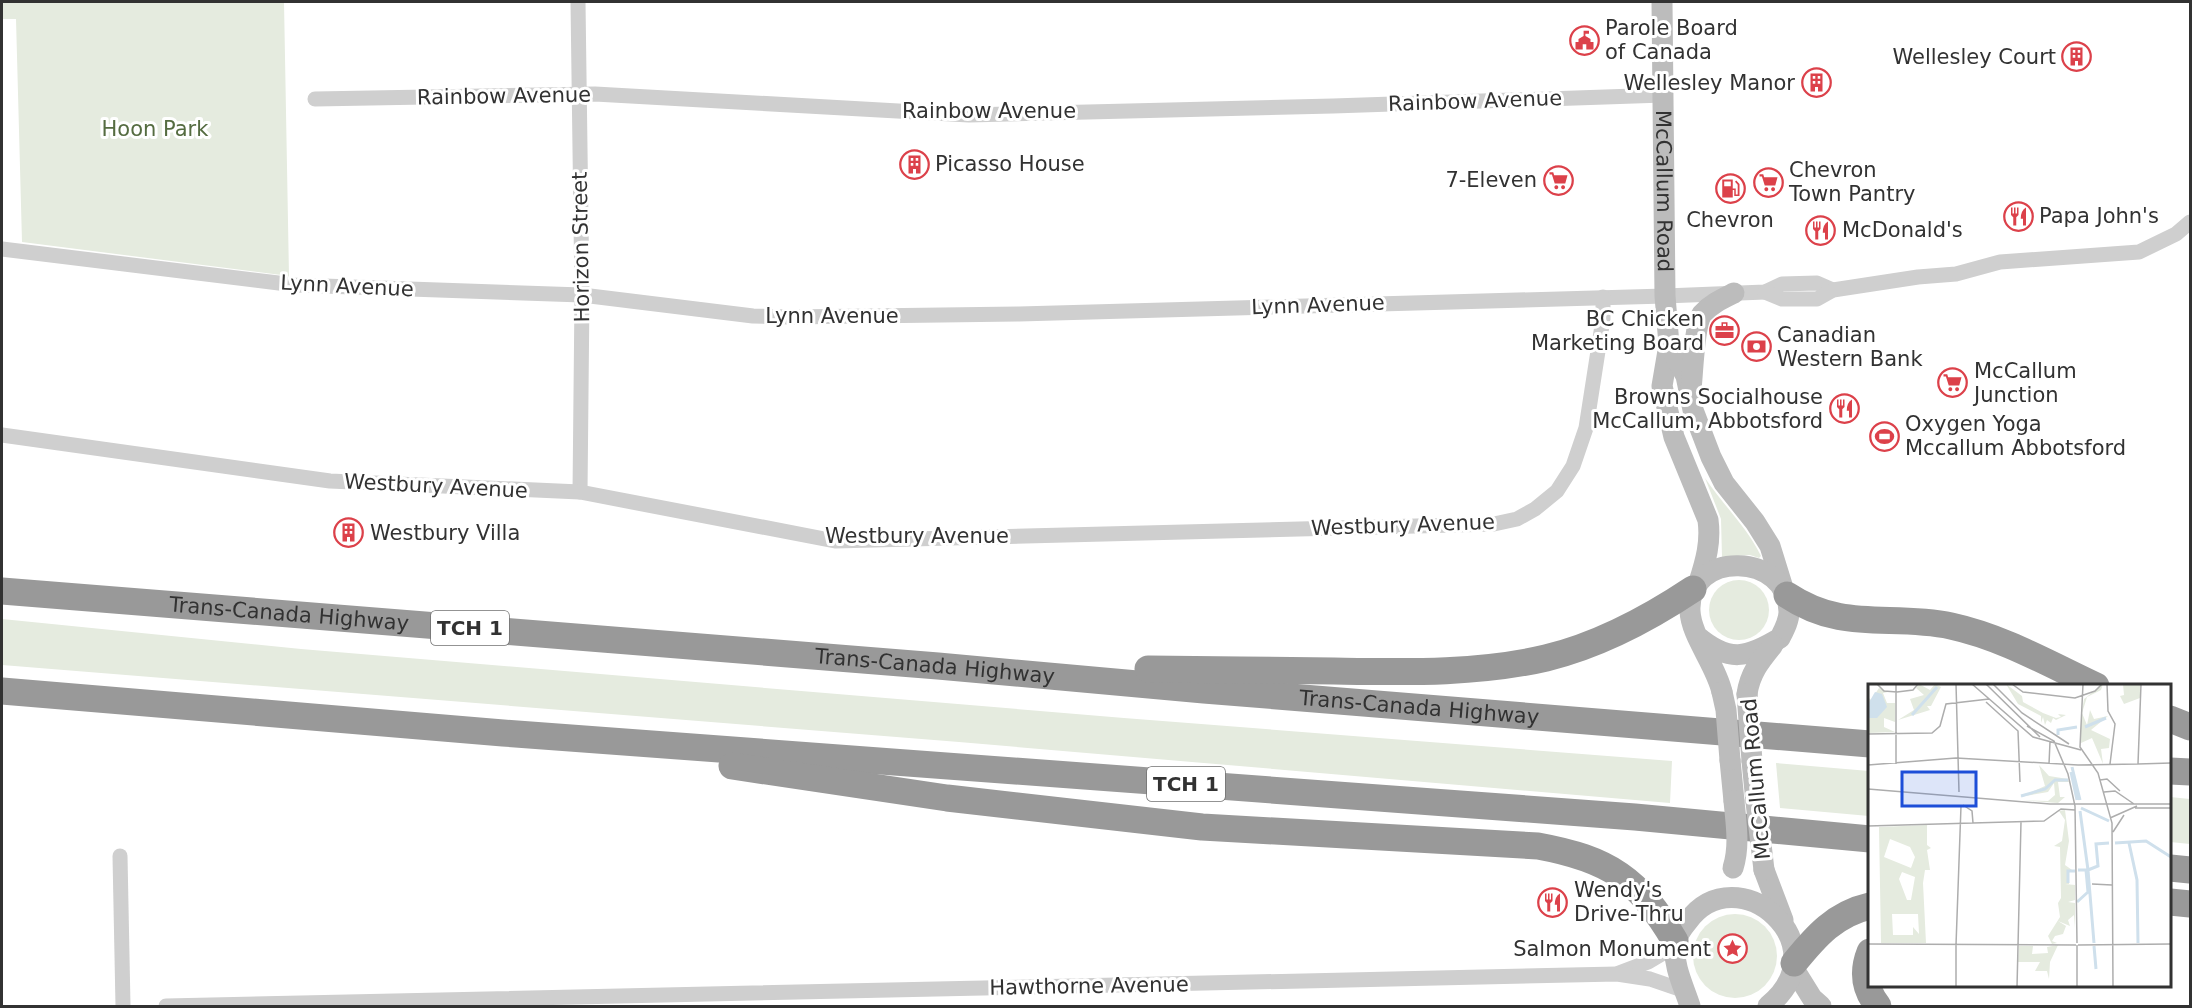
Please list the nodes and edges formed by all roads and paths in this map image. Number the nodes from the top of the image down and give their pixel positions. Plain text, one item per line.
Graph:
1 (578, 2) edge
2 (1662, 2) edge
3 (579, 95) junction
4 (1664, 95) junction
5 (315, 99) dead end
6 (2190, 222) edge
7 (2, 249) edge
8 (1734, 293) junction
9 (582, 295) junction
10 (1665, 296) junction
11 (1603, 297) junction
12 (1669, 345) junction
13 (1691, 395) junction
14 (2, 435) edge
15 (580, 492) junction
16 (1696, 585) junction
17 (2, 591) edge
18 (1785, 592) junction
19 (1698, 636) junction
20 (1780, 638) junction
21 (938, 666) junction
22 (2092, 684) edge
23 (2, 691) edge
24 (2171, 719) edge
25 (2190, 727) edge
26 (503, 733) junction
27 (1868, 744) edge
28 (2171, 771) edge
29 (2190, 772) edge
30 (1868, 839) edge
31 (120, 856) dead end
32 (2171, 868) edge
33 (2190, 870) edge
34 (2171, 903) edge
35 (1704, 904) junction
36 (2190, 904) edge
37 (1868, 906) edge
38 (1786, 926) junction
39 (1675, 943) junction
40 (1868, 956) edge
41 (1794, 966) junction
42 (1617, 974) junction
43 (1691, 1000) edge
44 (608, 1002) edge
45 (323, 1004) edge
46 (123, 1006) edge
47 (166, 1006) edge
48 (1768, 1006) edge
49 (1821, 1006) edge
50 (1878, 1006) edge

1 - 3 street, Horizon Street
2 - 4 main road, McCallum Road
3 - 4 street, Rainbow Avenue
3 - 5 street, Rainbow Avenue
3 - 9 street, Horizon Street
4 - 10 main road, McCallum Road
6 - 8 street, Lynn Avenue
7 - 9 street, Lynn Avenue
8 - 10 street, Lynn Avenue
8 - 13 main road
9 - 11 street, Lynn Avenue
9 - 15 street, Horizon Street
10 - 11 street, Lynn Avenue
10 - 12 main road, McCallum Road
11 - 15 street, Westbury Avenue
12 - 13 main road, McCallum Road
12 - 16 main road, McCallum Road
13 - 18 main road, McCallum Road
14 - 15 street, Westbury Avenue
16 - 18 main road
16 - 19 main road
16 - 21 highway
17 - 21 highway, Trans-Canada Highway / TCH 1
18 - 20 main road
18 - 22 highway
19 - 20 main road
19 - 35 main road, McCallum Road, bridge
20 - 38 main road, McCallum Road, bridge
21 - 27 highway, Trans-Canada Highway / TCH 1
23 - 26 highway, TCH 1
24 - 25 highway
26 - 30 highway, TCH 1
26 - 39 highway
28 - 29 highway
31 - 46 street
32 - 33 highway
34 - 36 highway
35 - 38 main road
35 - 39 main road, McCallum Road
37 - 41 highway
38 - 41 main road, McCallum Road
39 - 42 street, Hawthorne Avenue
39 - 43 main road
40 - 50 highway
41 - 48 main road
41 - 49 main road
42 - 43 street, Hawthorne Avenue
42 - 44 street, Hawthorne Avenue
44 - 45 street, Hawthorne Avenue
45 - 47 street, Hawthorne Avenue

